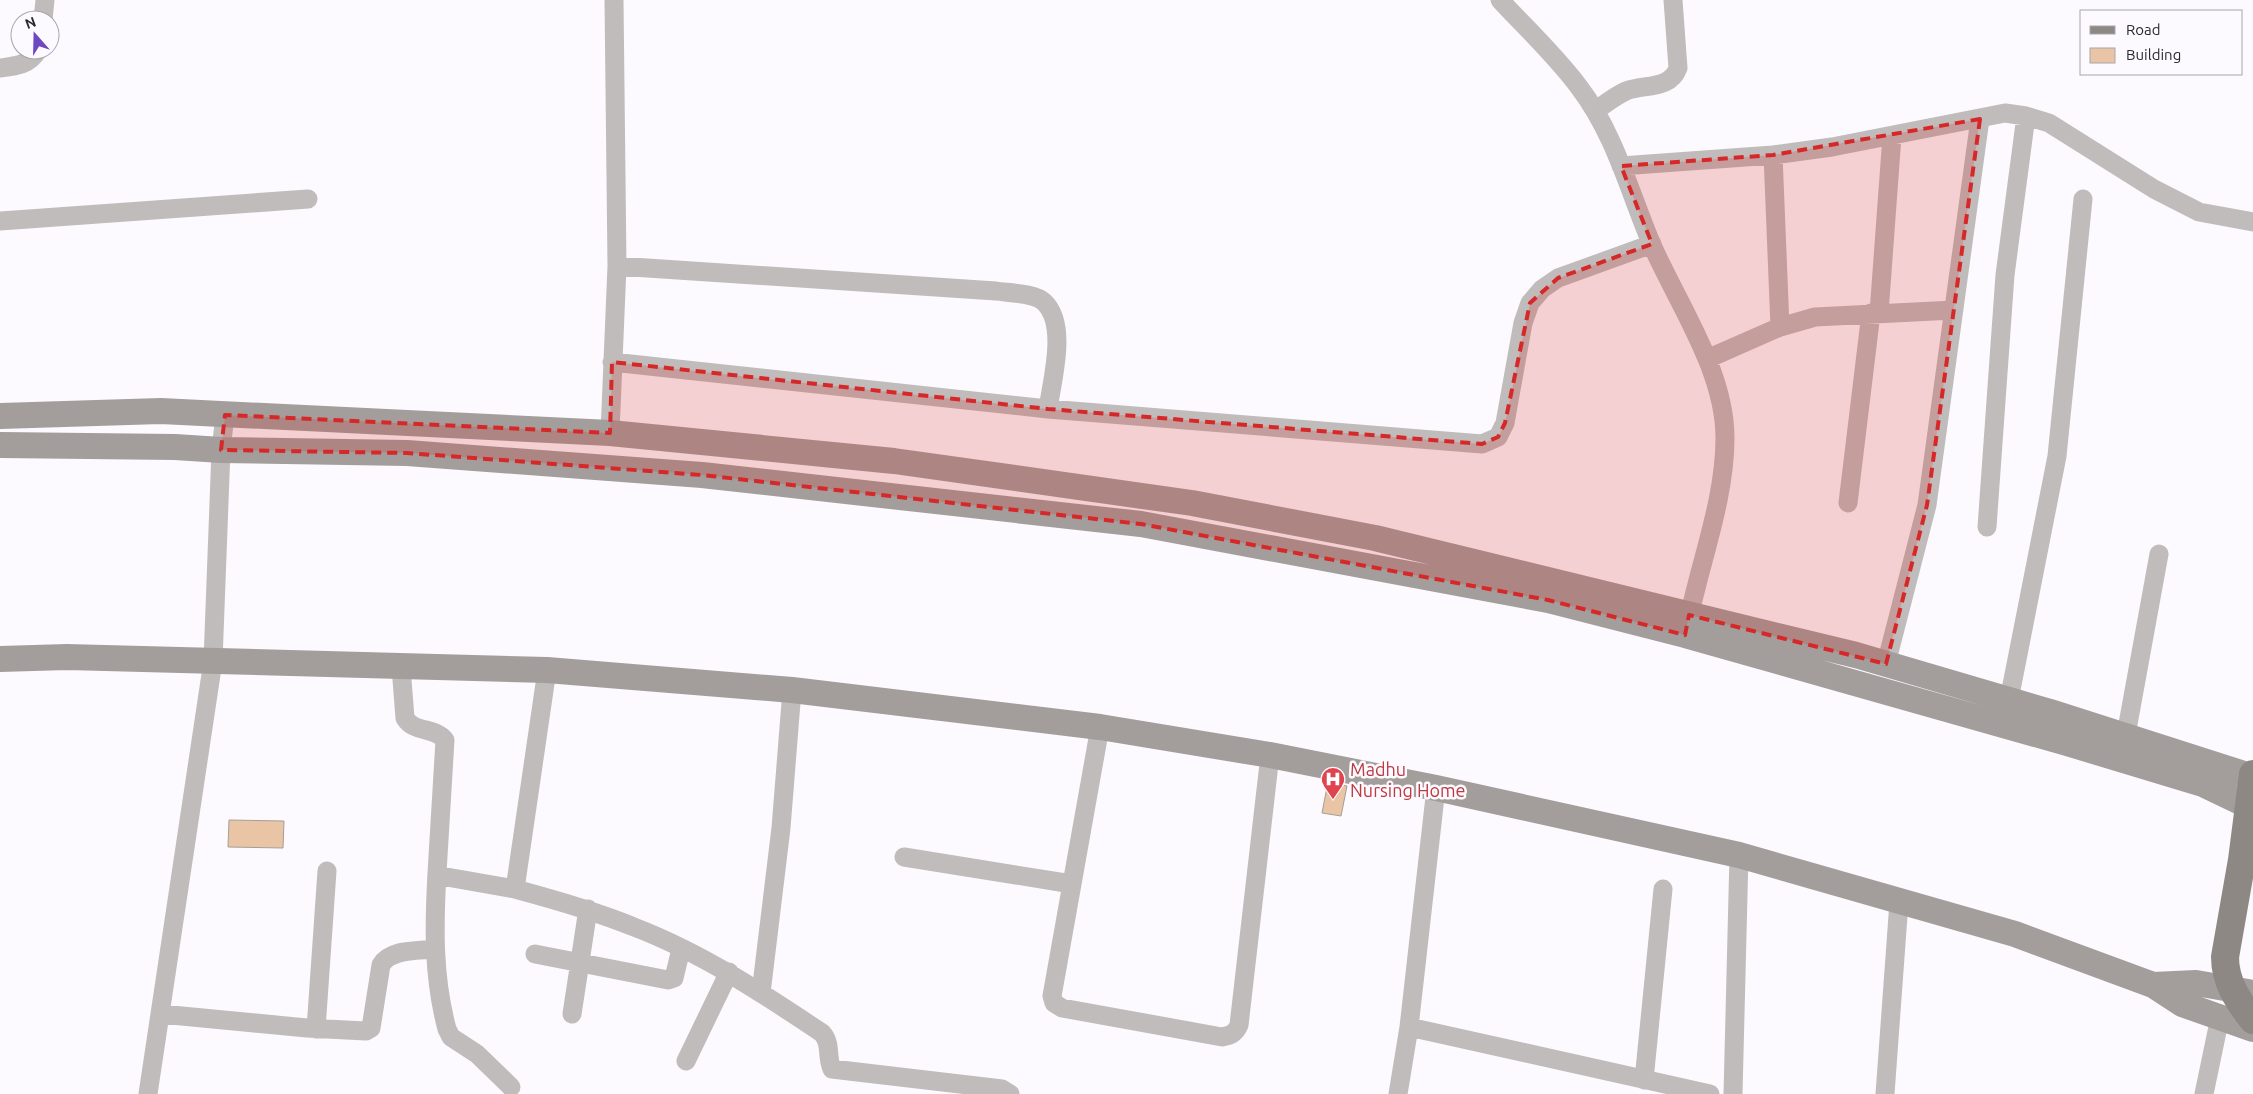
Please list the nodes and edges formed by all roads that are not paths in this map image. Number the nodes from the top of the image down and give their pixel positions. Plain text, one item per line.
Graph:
1 (614, 0) edge
2 (1500, 0) edge
3 (1673, 0) edge
4 (32, 60) edge
5 (0, 68) edge
6 (1595, 111) junction
7 (2026, 116) junction
8 (1980, 119) junction
9 (1892, 136) junction
10 (1774, 155) junction
11 (1621, 166) junction
12 (308, 199) dead end
13 (2082, 199) dead end
14 (0, 221) edge
15 (2253, 222) edge
16 (1652, 244) junction
17 (617, 266) junction
18 (1954, 310) junction
19 (1875, 313) junction
20 (1780, 327) junction
21 (1707, 359) junction
22 (612, 362) junction
23 (1048, 409) junction
24 (225, 415) junction
25 (0, 416) edge
26 (610, 433) junction
27 (0, 445) edge
28 (221, 450) junction
29 (1848, 503) dead end
30 (1987, 527) dead end
31 (2159, 554) dead end
32 (1687, 625) junction
33 (0, 659) edge
34 (213, 661) junction
35 (1886, 664) junction
36 (401, 667) junction
37 (547, 670) junction
38 (792, 690) junction
39 (2009, 700) junction
40 (1100, 727) junction
41 (2126, 735) junction
42 (1270, 755) junction
43 (2253, 776) edge
44 (1436, 788) junction
45 (2250, 807) edge
46 (1739, 855) junction
47 (904, 857) dead end
48 (327, 871) dead end
49 (436, 873) junction
50 (1072, 884) junction
51 (1663, 889) dead end
52 (515, 890) junction
53 (1899, 902) junction
54 (588, 909) junction
55 (435, 949) junction
56 (681, 949) junction
57 (535, 954) dead end
58 (579, 963) junction
59 (729, 972) junction
60 (2153, 985) junction
61 (2242, 991) edge
62 (761, 993) junction
63 (161, 1014) junction
64 (572, 1014) dead end
65 (2220, 1017) junction
66 (2253, 1020) edge
67 (1409, 1027) junction
68 (316, 1029) junction
69 (2253, 1029) edge
70 (686, 1061) dead end
71 (1644, 1080) junction
72 (512, 1087) dead end
73 (148, 1094) edge
74 (1010, 1094) edge
75 (1398, 1094) edge
76 (1710, 1094) edge
77 (1733, 1094) edge
78 (1885, 1094) edge
79 (2204, 1094) edge

1 - 17 street
2 - 6 street
3 - 6 street
4 - 5 street
6 - 11 street
7 - 8 street
7 - 15 street
7 - 30 street
8 - 9 street
8 - 18 street
9 - 10 street
9 - 19 street
10 - 11 street
10 - 20 street
11 - 16 street
12 - 14 street
13 - 39 street
16 - 21 street
16 - 23 street
17 - 22 street
17 - 23 street
18 - 19 street
18 - 35 street
19 - 20 street
19 - 29 street
20 - 21 street
21 - 32 street
22 - 23 street
22 - 26 street
24 - 25 main road
24 - 26 main road
24 - 28 street
26 - 32 main road
27 - 28 main road
28 - 32 main road
28 - 34 street
31 - 41 street
32 - 35 main road
32 - 45 main road
33 - 34 main road
34 - 36 main road
34 - 63 street
35 - 39 main road
36 - 37 main road
36 - 49 street
37 - 38 main road
37 - 52 street
38 - 40 main road
38 - 62 street
39 - 41 main road
40 - 42 main road
40 - 50 street
41 - 43 main road
42 - 44 main road
42 - 50 street
43 - 45 main road
44 - 46 main road
44 - 67 street
45 - 61 main road
46 - 53 main road
46 - 77 street
47 - 50 street
48 - 68 street
49 - 52 street
49 - 55 street
51 - 71 street
52 - 54 street
53 - 60 main road
53 - 78 street
54 - 56 street
54 - 58 street
55 - 68 street
55 - 72 street
56 - 58 street
56 - 59 street
57 - 58 street
58 - 64 street
59 - 62 street
59 - 70 street
60 - 61 main road
60 - 65 main road
61 - 66 main road
62 - 74 street
63 - 68 street
63 - 73 street
65 - 69 main road
65 - 79 street
67 - 71 street
67 - 75 street
71 - 76 street

